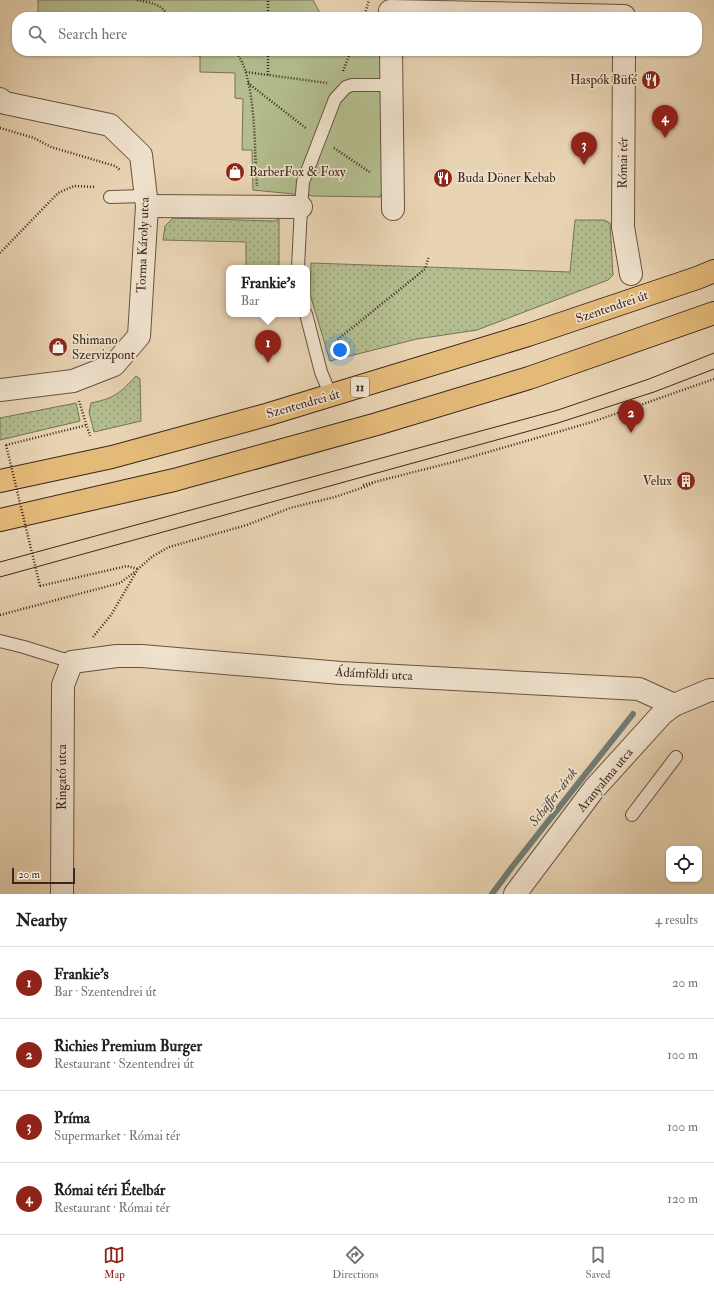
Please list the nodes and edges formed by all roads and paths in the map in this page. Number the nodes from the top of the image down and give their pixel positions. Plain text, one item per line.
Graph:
1 (137, 0) edge
2 (268, 0) edge
3 (369, 0) edge
4 (389, 9) edge
5 (624, 11) edge
6 (166, 12) edge
7 (268, 12) edge
8 (365, 12) edge
9 (240, 56) edge
10 (268, 56) edge
11 (391, 56) edge
12 (624, 56) edge
13 (246, 72) junction
14 (268, 75) junction
15 (391, 85) junction
16 (342, 91) junction
17 (0, 99) edge
18 (0, 128) edge
19 (97, 187) dead end
20 (110, 197) dead end
21 (140, 199) junction
22 (260, 206) junction
23 (301, 207) junction
24 (393, 209) dead end
25 (0, 253) edge
26 (429, 256) dead end
27 (298, 265) edge
28 (714, 271) edge
29 (632, 274) dead end
30 (714, 313) edge
31 (307, 317) edge
32 (321, 372) junction
33 (714, 379) edge
34 (0, 390) edge
35 (331, 396) junction
36 (90, 436) dead end
37 (0, 481) edge
38 (373, 483) junction
39 (363, 485) dead end
40 (0, 520) edge
41 (138, 569) junction
42 (0, 614) edge
43 (0, 641) edge
44 (72, 662) junction
45 (714, 690) edge
46 (674, 705) junction
47 (676, 757) dead end
48 (632, 815) dead end
49 (62, 894) edge
50 (515, 894) edge

1 - 6 path
2 - 7 path
3 - 8 path
4 - 5 street
9 - 13 path
10 - 14 path
11 - 15 street
12 - 29 street, Római tér
13 - 14 path
13 - 22 path
14 - 16 path
15 - 16 lane
15 - 24 street
16 - 23 lane
17 - 21 street, Torma Károly utca
18 - 21 path
19 - 25 path
20 - 21 lane
21 - 22 street
21 - 34 street, Torma Károly utca
22 - 23 street
23 - 27 lane
26 - 32 path
28 - 35 main road, Szentendrei út / 11
30 - 40 main road
31 - 32 lane
32 - 35 lane
33 - 38 path
35 - 37 main road, Szentendrei út / 11
36 - 41 path, bridge
38 - 39 path
38 - 41 path
41 - 42 path
41 - 44 path
43 - 44 lane
44 - 46 street, Ádámföldi utca
44 - 49 street, Ringató utca
45 - 46 street, Aranyalma utca
46 - 50 street, Aranyalma utca
47 - 48 lane

